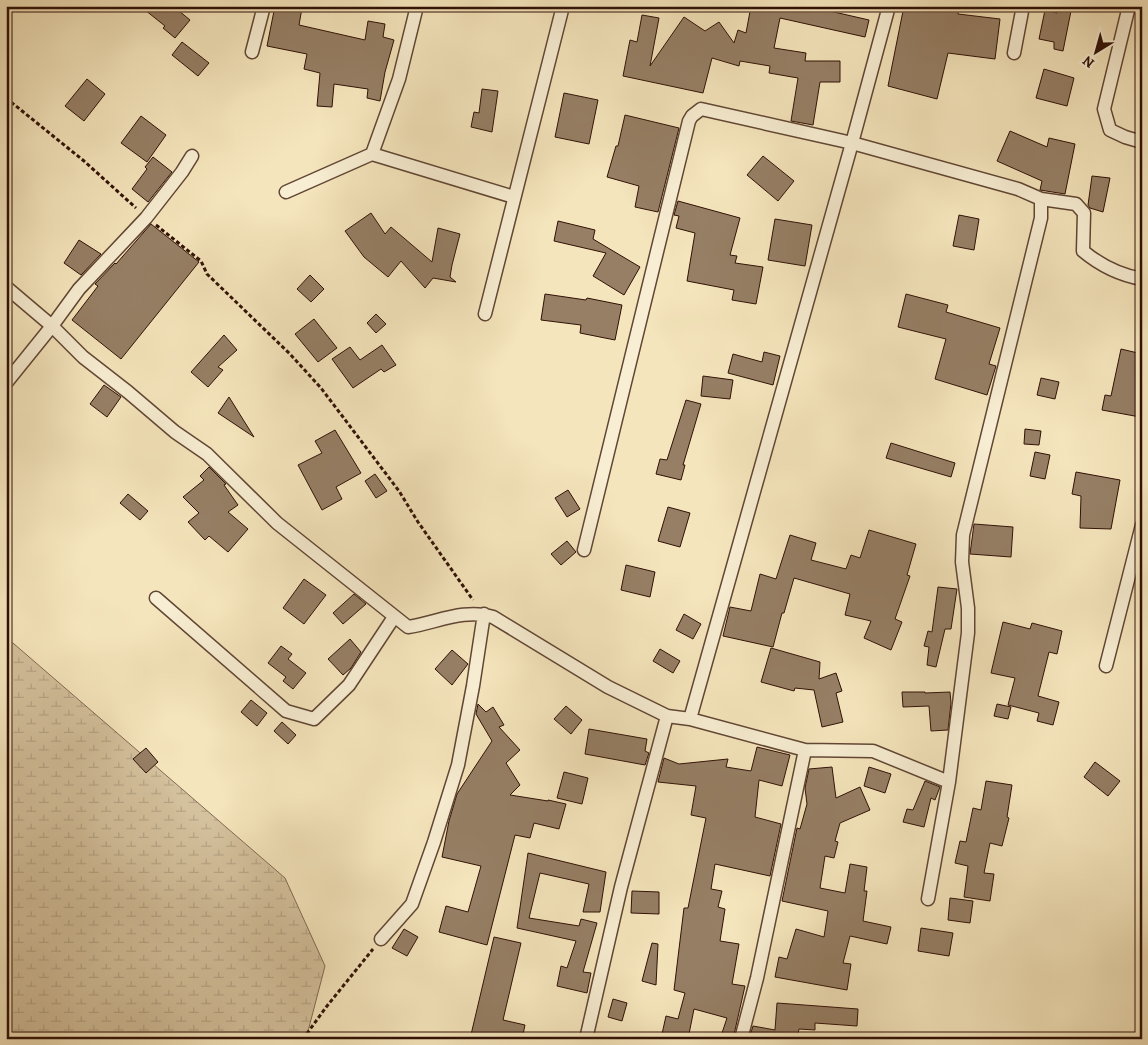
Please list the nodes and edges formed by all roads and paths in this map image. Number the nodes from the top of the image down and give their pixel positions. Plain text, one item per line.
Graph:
1 (264, 6) edge
2 (417, 6) edge
3 (563, 6) edge
4 (889, 6) edge
5 (1023, 6) edge
6 (1129, 6) edge
7 (252, 52) dead end
8 (1014, 53) dead end
9 (6, 98) edge
10 (1142, 142) edge
11 (852, 143) junction
12 (372, 154) junction
13 (192, 156) dead end
14 (286, 192) dead end
15 (514, 197) junction
16 (1041, 199) junction
17 (146, 218) junction
18 (1142, 279) edge
19 (6, 287) edge
20 (484, 314) dead end
21 (52, 326) junction
22 (6, 383) edge
23 (1142, 525) edge
24 (584, 550) dead end
25 (156, 598) dead end
26 (484, 614) junction
27 (394, 618) junction
28 (1106, 666) dead end
29 (667, 716) junction
30 (690, 719) junction
31 (805, 750) junction
32 (949, 782) junction
33 (928, 899) dead end
34 (381, 939) joint
35 (303, 1039) edge
36 (586, 1039) edge
37 (741, 1039) edge

1 - 7 street
2 - 12 street
3 - 15 street
4 - 11 street
5 - 8 street
6 - 10 street
9 - 17 path
11 - 16 street
11 - 24 street
11 - 30 street
12 - 14 street
12 - 15 street
13 - 17 street
15 - 20 street
16 - 18 street
16 - 32 street
17 - 21 street
17 - 26 path
19 - 21 street
21 - 22 street
21 - 27 street
23 - 28 street
25 - 27 street
26 - 27 street
26 - 29 street
26 - 34 street
29 - 30 street
29 - 36 street
30 - 31 street
31 - 32 street
31 - 37 street
32 - 33 street
34 - 35 path

